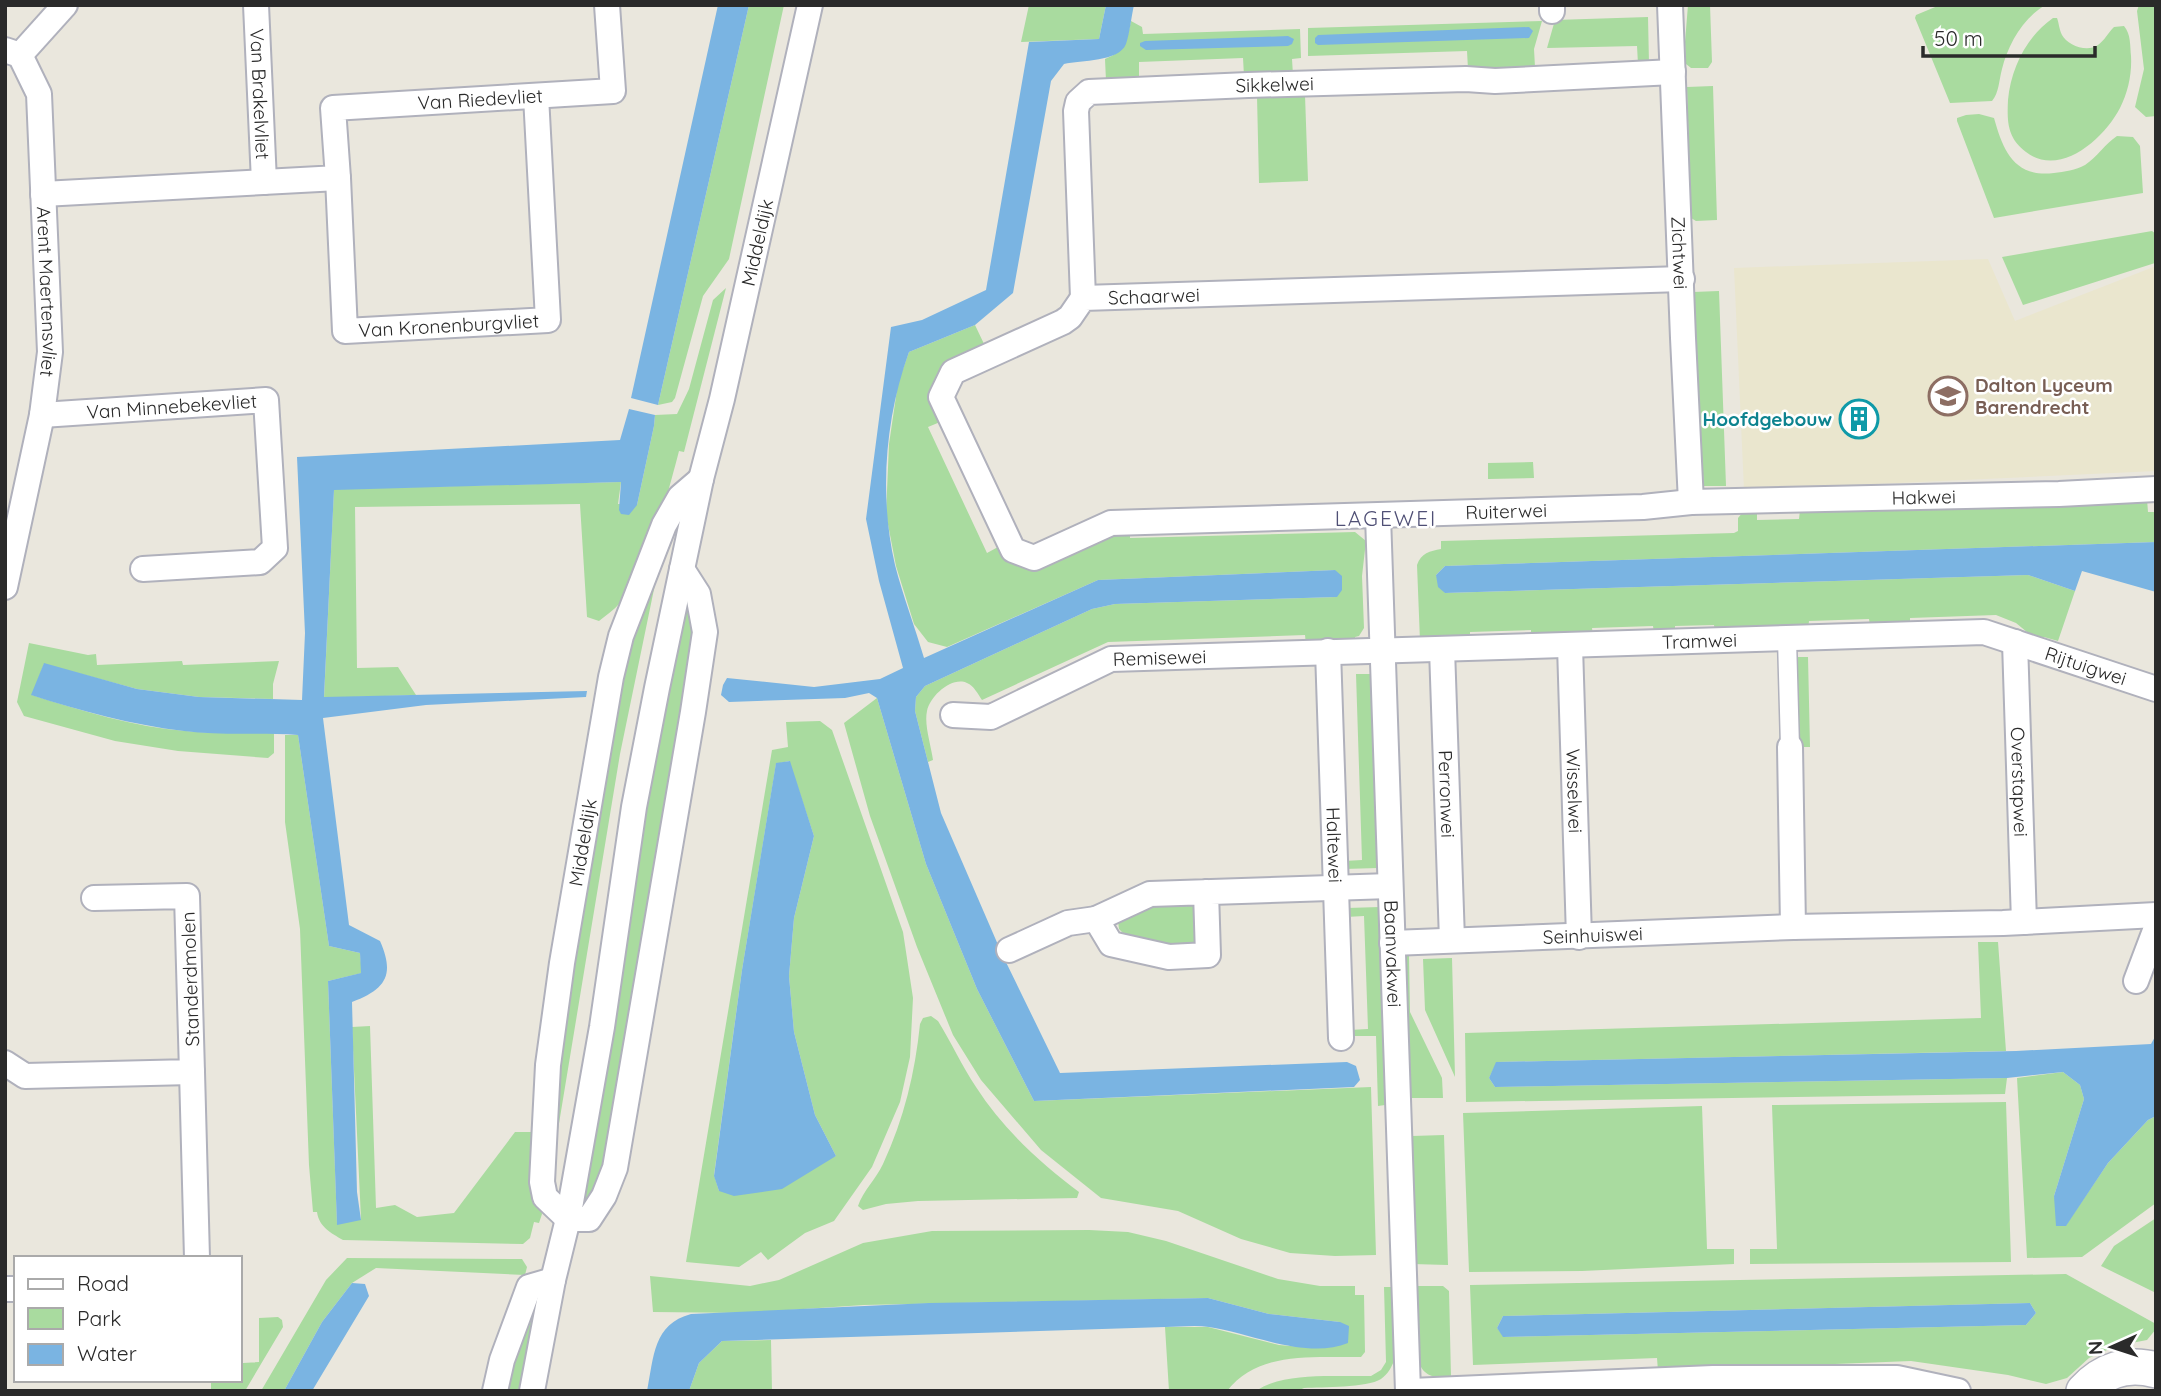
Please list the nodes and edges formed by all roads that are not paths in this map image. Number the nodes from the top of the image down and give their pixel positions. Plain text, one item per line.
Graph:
1 (65, 5) edge
2 (256, 5) edge
3 (607, 5) edge
4 (810, 5) edge
5 (1670, 5) edge
6 (13, 52) edge
7 (1673, 72) junction
8 (536, 96) junction
9 (338, 178) junction
10 (264, 182) junction
11 (43, 194) junction
12 (341, 239) joint
13 (1682, 279) junction
14 (1083, 298) junction
15 (42, 415) junction
16 (701, 479) junction
17 (2156, 489) edge
18 (1691, 502) junction
19 (1378, 516) junction
20 (1111, 523) joint
21 (143, 569) dead end
22 (682, 569) junction
23 (5, 587) edge
24 (1787, 639) junction
25 (2015, 642) junction
26 (1570, 646) junction
27 (1382, 649) junction
28 (1442, 649) junction
29 (1328, 651) junction
30 (2156, 689) edge
31 (953, 715) dead end
32 (1790, 747) joint
33 (1390, 886) junction
34 (1336, 888) junction
35 (1206, 892) junction
36 (93, 898) dead end
37 (2156, 915) edge
38 (1096, 919) junction
39 (2024, 922) junction
40 (1793, 927) junction
41 (2156, 928) edge
42 (1580, 937) junction
43 (1452, 940) junction
44 (1392, 943) junction
45 (1009, 950) dead end
46 (2136, 981) dead end
47 (1341, 1038) dead end
48 (5, 1063) edge
49 (192, 1072) junction
50 (568, 1219) junction
51 (197, 1256) edge
52 (554, 1280) junction
53 (2155, 1367) edge
54 (1666, 1385) edge
55 (495, 1391) edge
56 (532, 1391) edge
57 (1409, 1391) edge
58 (1958, 1391) edge
59 (2084, 1391) edge

1 - 6 street
2 - 10 street, Van Brakelvliet
3 - 8 street, Van Riedevliet
4 - 16 street, Middeldijk
5 - 7 street, Zichtwei
6 - 11 street, Arent Maertensvliet
7 - 13 street, Zichtwei
7 - 14 street, Sikkelwei
8 - 9 street, Van Riedevliet
8 - 12 street, Van Kronenburgvliet
9 - 10 street
9 - 12 street, Van Riedevliet
10 - 11 street
11 - 15 street, Arent Maertensvliet
13 - 14 street, Schaarwei
13 - 18 street, Zichtwei
14 - 20 street, Schaarwei
15 - 21 street, Van Minnebekevliet
15 - 23 street, Arent Maertensvliet
16 - 22 street, Middeldijk
16 - 50 street, Middeldijk
17 - 18 street, Hakwei
18 - 19 street, Ruiterwei
19 - 20 street, Ruiterwei
19 - 27 street, Baanvakwei
22 - 50 street, Middeldijk
22 - 50 street
24 - 25 street, Tramwei
24 - 26 street, Tramwei
24 - 32 street
25 - 30 street, Rijtuigwei
25 - 39 street, Overstapwei
26 - 28 street, Tramwei
26 - 42 street, Wisselwei
27 - 28 street, Tramwei
27 - 29 street, Remisewei
27 - 33 street, Baanvakwei
28 - 43 street, Perronwei
29 - 31 street, Remisewei
29 - 34 street, Haltewei
32 - 40 street
33 - 34 street
33 - 44 street, Baanvakwei
34 - 35 street
34 - 47 street, Haltewei
35 - 38 street
35 - 38 street
36 - 49 street, Standerdmolen
37 - 39 street
38 - 45 street
39 - 40 street, Seinhuiswei
40 - 42 street, Seinhuiswei
41 - 46 street
42 - 43 street, Seinhuiswei
43 - 44 street, Seinhuiswei
44 - 57 street, Baanvakwei
48 - 49 street, Standerdmolen
49 - 51 street, Standerdmolen
50 - 52 street, Middeldijk
52 - 55 street
52 - 56 street, Middeldijk
53 - 59 main road
54 - 57 street
54 - 58 street

